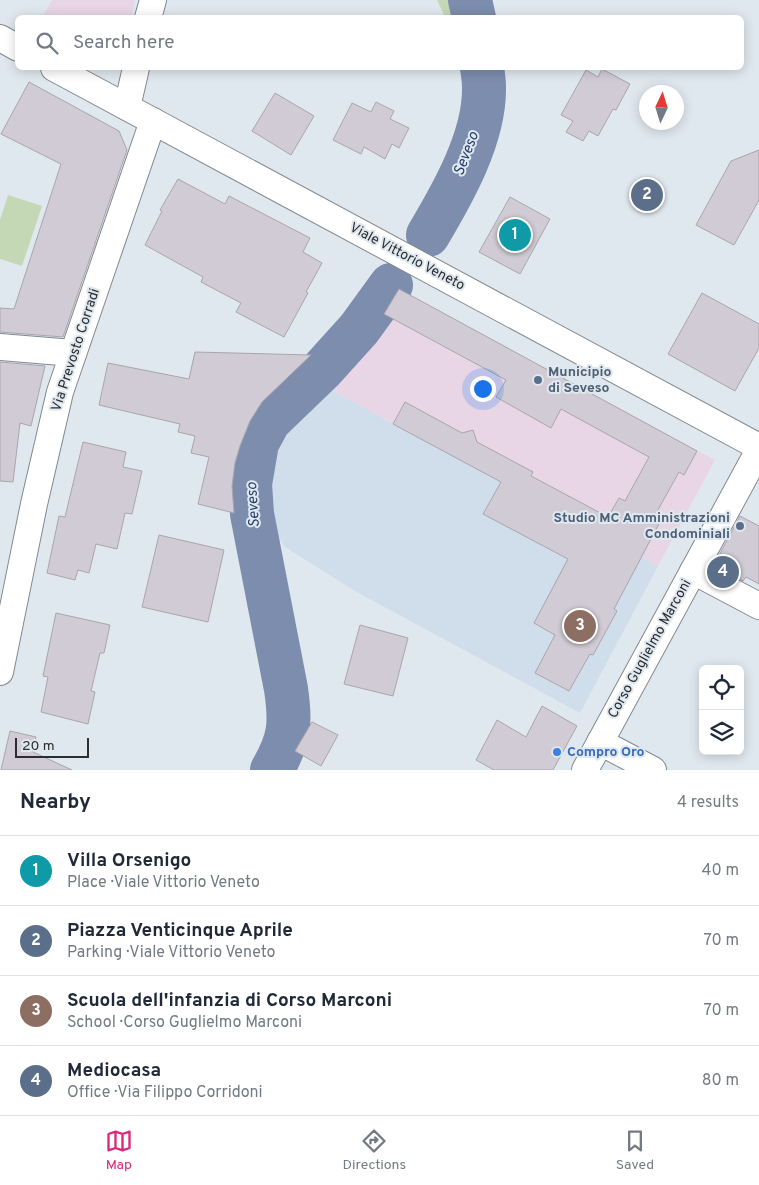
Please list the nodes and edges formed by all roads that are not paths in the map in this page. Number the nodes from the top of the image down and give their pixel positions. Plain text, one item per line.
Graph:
1 (152, 0) edge
2 (149, 15) edge
3 (0, 38) edge
4 (15, 46) edge
5 (58, 70) edge
6 (136, 70) edge
7 (127, 107) junction
8 (153, 121) junction
9 (0, 347) edge
10 (73, 352) junction
11 (759, 449) edge
12 (694, 570) junction
13 (759, 606) edge
14 (0, 672) edge
15 (600, 742) junction
16 (585, 770) edge
17 (653, 770) edge

1 - 2 street
3 - 4 street
5 - 7 street, Viale Vittorio Veneto
6 - 7 street
7 - 8 street, Viale Vittorio Veneto
8 - 10 street, Via Prevosto Corradi
8 - 11 street, Viale Vittorio Veneto
9 - 10 street
10 - 14 street, Via Prevosto Corradi
11 - 12 street, Corso Guglielmo Marconi
12 - 13 street
12 - 15 street, Corso Guglielmo Marconi
15 - 16 street, Corso Guglielmo Marconi
15 - 17 street

